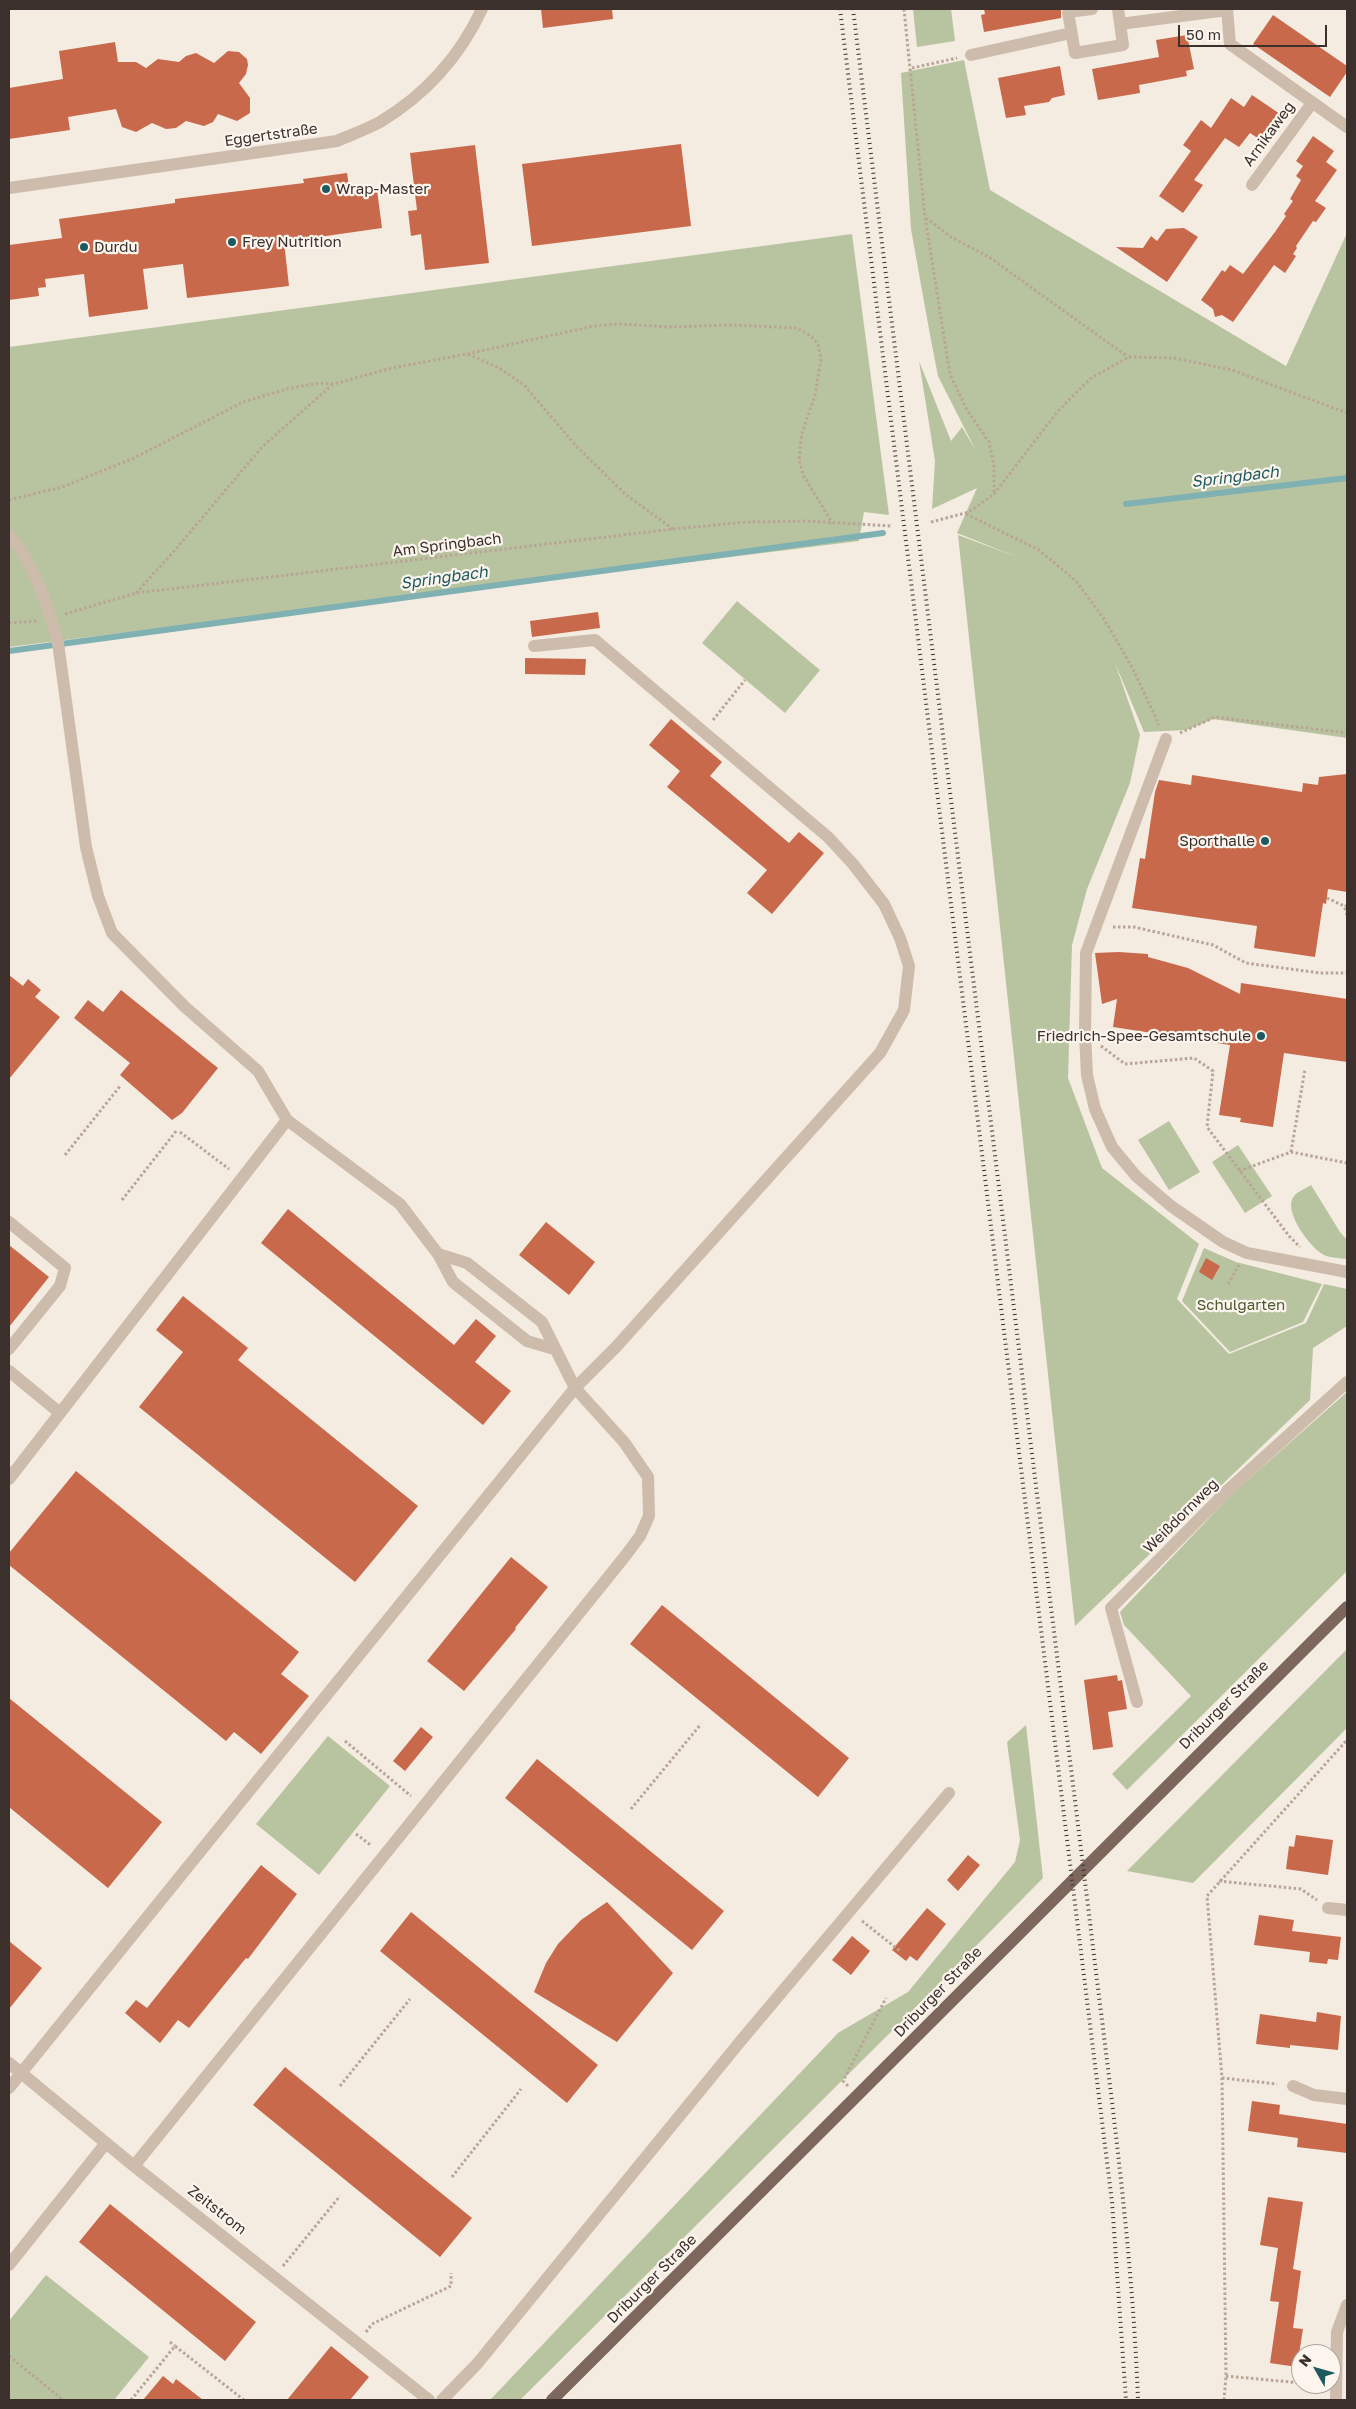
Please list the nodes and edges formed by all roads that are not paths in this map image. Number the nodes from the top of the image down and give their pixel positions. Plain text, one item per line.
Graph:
1 (482, 9) edge
2 (1092, 9) edge
3 (1118, 9) edge
4 (1227, 9) edge
5 (1120, 24) junction
6 (1071, 33) junction
7 (971, 55) road end
8 (1312, 103) junction
9 (1347, 127) edge
10 (1252, 185) dead end
11 (9, 188) edge
12 (9, 534) edge
13 (534, 646) dead end
14 (1166, 739) road end
15 (287, 1120) junction
16 (9, 1222) edge
17 (438, 1254) junction
18 (1347, 1272) edge
19 (9, 1349) edge
20 (554, 1349) junction
21 (9, 1371) edge
22 (1347, 1382) edge
23 (575, 1388) junction
24 (60, 1413) junction
25 (9, 1478) edge
26 (1347, 1607) edge
27 (1137, 1702) dead end
28 (949, 1793) dead end
29 (1328, 1908) road end
30 (1347, 1910) edge
31 (9, 2063) edge
32 (21, 2073) junction
33 (1293, 2086) road end
34 (9, 2088) edge
35 (1347, 2099) edge
36 (106, 2143) junction
37 (134, 2166) junction
38 (9, 2265) edge
39 (1347, 2305) edge
40 (429, 2400) edge
41 (442, 2400) edge
42 (552, 2400) edge
43 (1336, 2400) edge

1 - 11 street, Eggertstraße
2 - 6 street
3 - 5 street
4 - 5 street, Arnikaweg
4 - 8 street, Arnikaweg
5 - 6 street
6 - 7 street
8 - 9 street, Arnikaweg
8 - 10 street, Arnikaweg
12 - 15 street
13 - 23 street
14 - 18 street
15 - 17 street
15 - 24 street
16 - 19 street
17 - 20 street
17 - 20 street
20 - 23 street
21 - 24 street
22 - 27 street, Weißdornweg
23 - 32 street
23 - 37 street
24 - 25 street
26 - 42 main road, Driburger Straße
28 - 41 street
29 - 30 street
31 - 32 street, Zeitstrom
32 - 34 street
32 - 36 street, Zeitstrom
33 - 35 street
36 - 37 street, Zeitstrom
36 - 38 street
37 - 40 street, Zeitstrom
39 - 43 street

